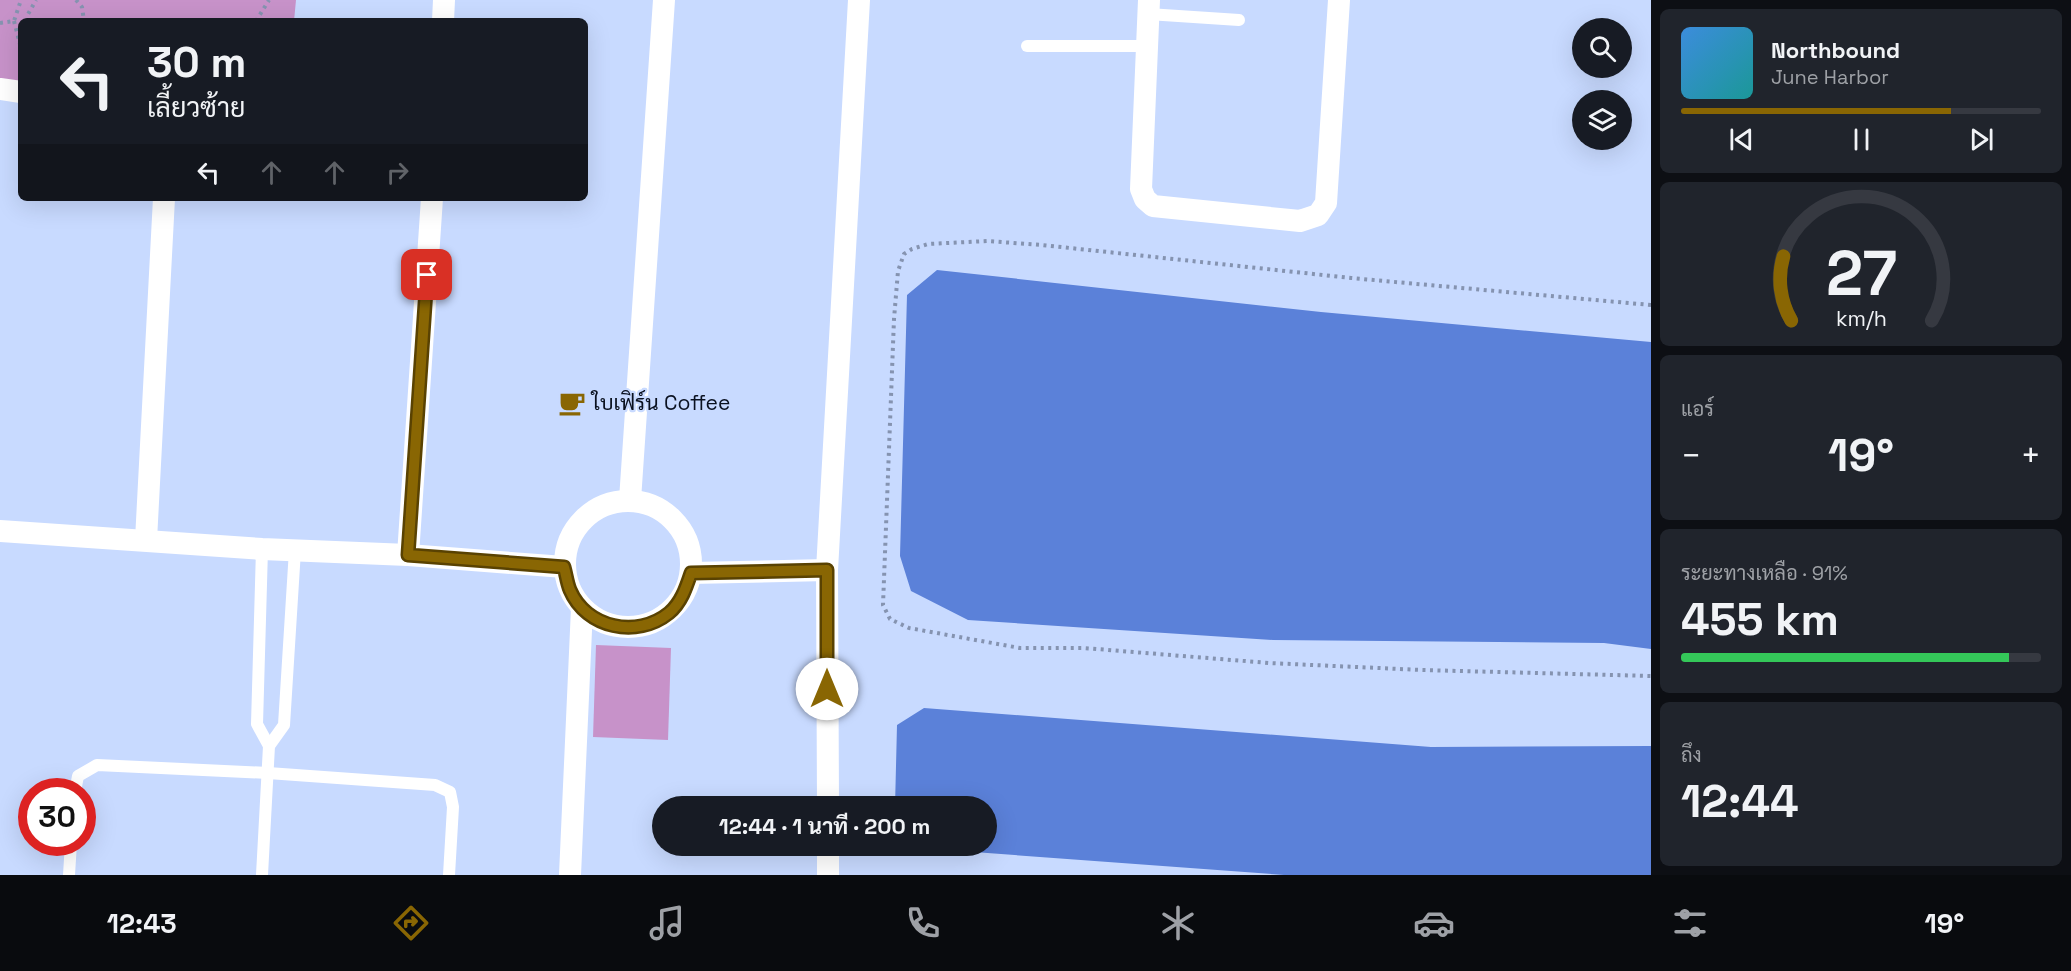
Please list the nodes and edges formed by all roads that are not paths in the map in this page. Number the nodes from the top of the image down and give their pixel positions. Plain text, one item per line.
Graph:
1 (444, 0) edge
2 (664, 0) edge
3 (859, 0) edge
4 (1339, 0) edge
5 (1149, 7) edge
6 (443, 18) edge
7 (1239, 20) dead end
8 (1027, 46) dead end
9 (1147, 46) junction
10 (0, 89) edge
11 (18, 92) edge
12 (164, 201) edge
13 (432, 201) edge
14 (630, 500) junction
15 (0, 531) edge
16 (146, 540) junction
17 (262, 549) junction
18 (296, 550) junction
19 (408, 555) junction
20 (564, 567) junction
21 (827, 570) junction
22 (691, 573) junction
23 (582, 609) junction
24 (269, 746) junction
25 (268, 773) junction
26 (78, 778) edge
27 (828, 796) edge
28 (70, 856) edge
29 (828, 856) edge
30 (69, 875) edge
31 (262, 875) edge
32 (449, 875) edge
33 (570, 875) edge
34 (828, 875) edge

1 - 6 street
2 - 14 street
3 - 21 street
4 - 9 street
5 - 7 lane
5 - 9 street
8 - 9 lane
10 - 11 street
12 - 16 street
13 - 19 street
14 - 20 street
14 - 22 street
15 - 16 street
16 - 17 street
17 - 18 street
17 - 24 lane
18 - 19 street
18 - 24 lane
19 - 20 street
20 - 23 street
21 - 22 street
21 - 27 street
22 - 23 street
23 - 33 street
24 - 25 lane
25 - 26 lane
25 - 31 lane
25 - 32 lane
28 - 30 lane
29 - 34 street

